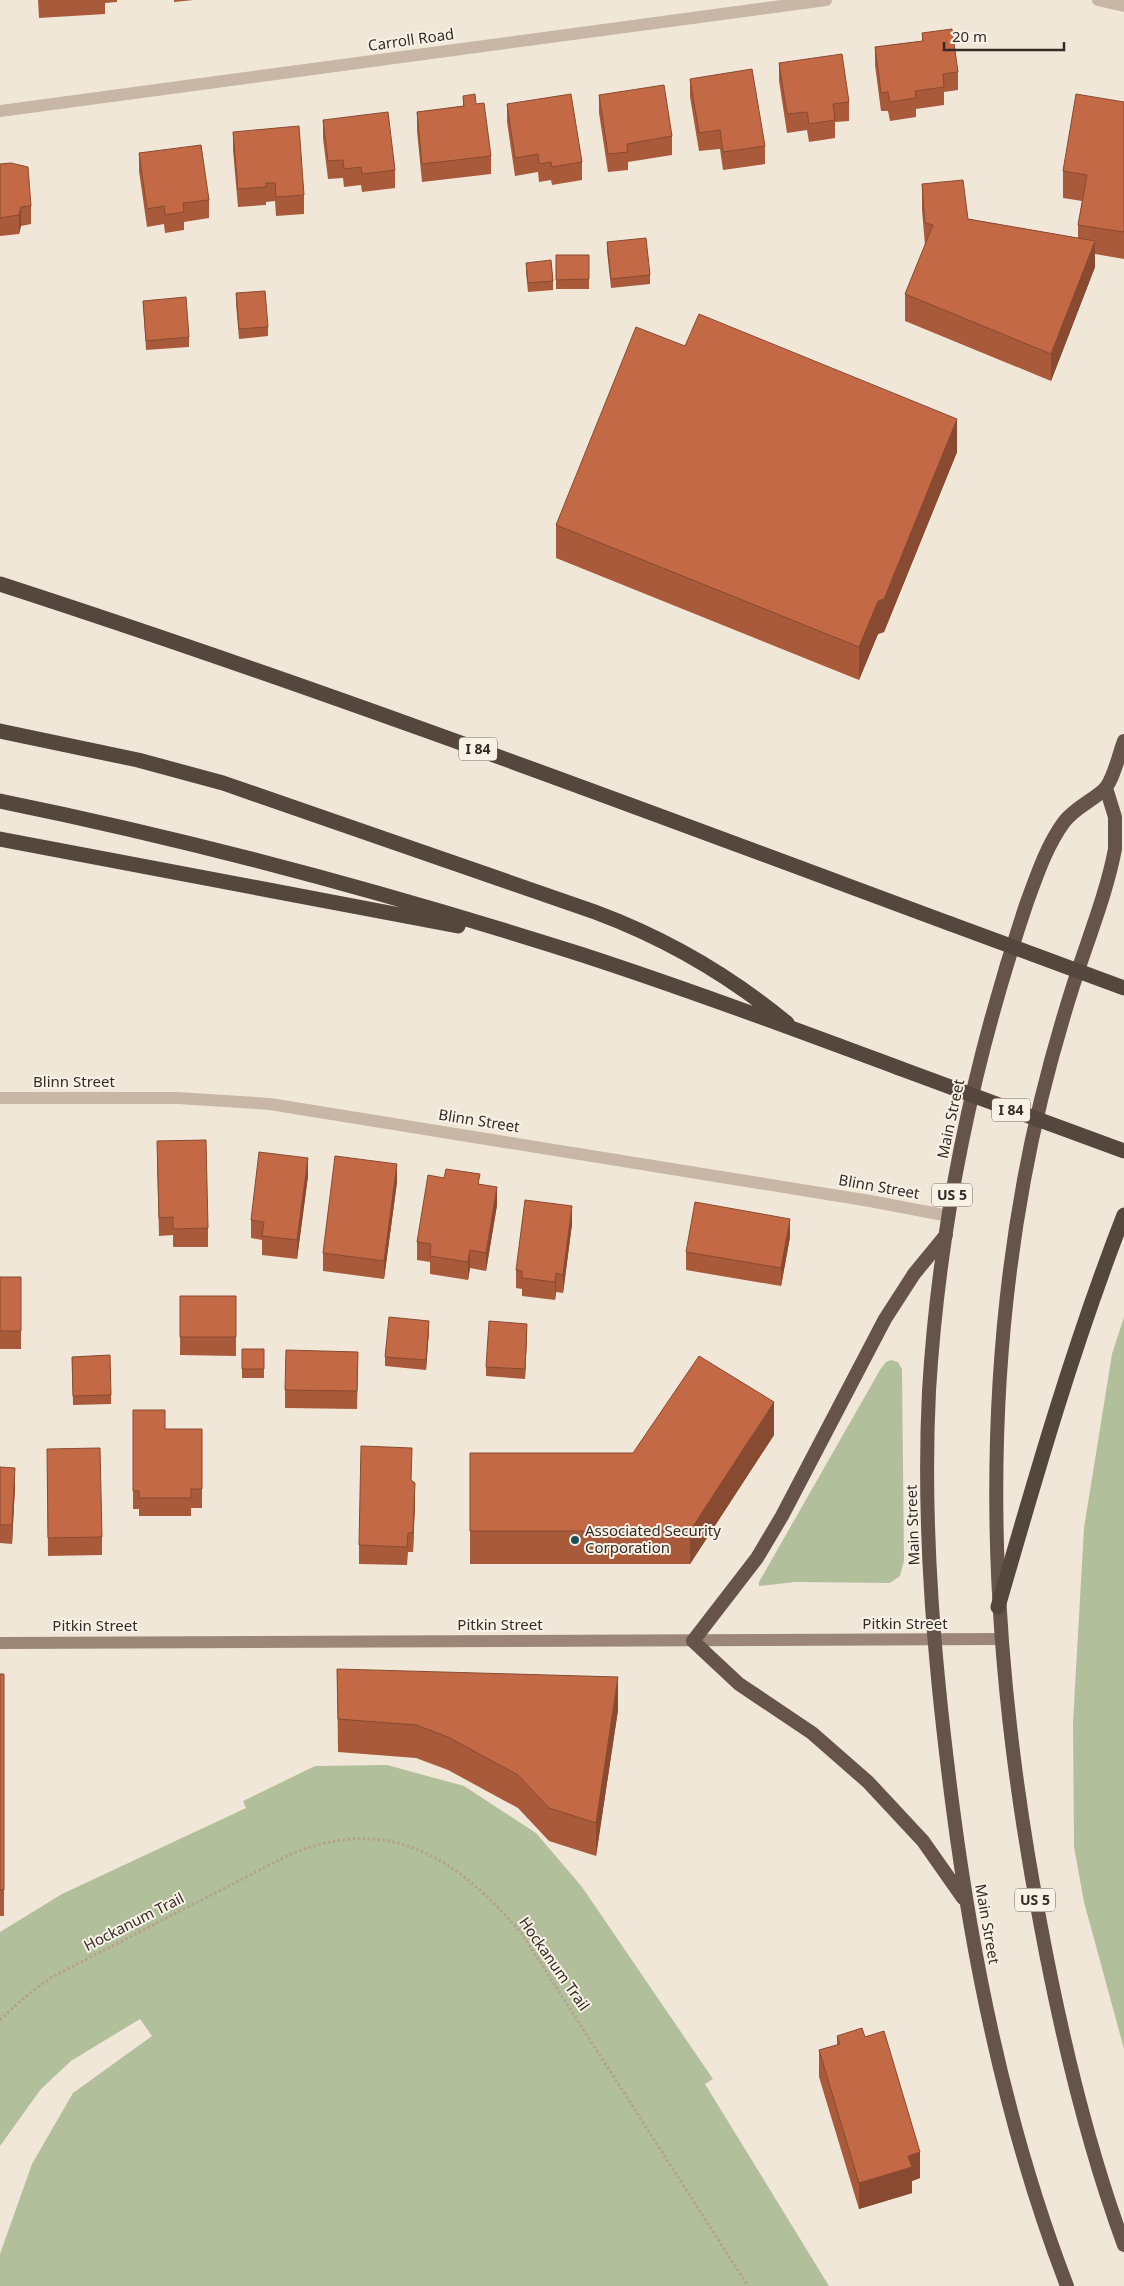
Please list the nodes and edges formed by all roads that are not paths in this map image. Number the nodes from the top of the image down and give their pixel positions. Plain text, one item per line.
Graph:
1 (826, 0) edge
2 (1098, 0) edge
3 (1124, 6) edge
4 (0, 111) edge
5 (0, 584) edge
6 (0, 730) edge
7 (1124, 741) edge
8 (1106, 788) junction
9 (0, 801) edge
10 (0, 839) edge
11 (538, 941) junction
12 (1124, 988) edge
13 (797, 1030) junction
14 (0, 1098) edge
15 (1124, 1151) edge
16 (1124, 1214) edge
17 (949, 1216) junction
18 (946, 1235) junction
19 (998, 1608) junction
20 (1000, 1639) junction
21 (936, 1640) junction
22 (693, 1641) junction
23 (0, 1643) edge
24 (966, 1902) junction
25 (1124, 2245) edge
26 (1066, 2286) edge

1 - 4 street, Carroll Road
2 - 3 street
5 - 12 highway, I 84, bridge
6 - 13 highway
7 - 8 highway
8 - 17 highway, Main Street / US 5
8 - 19 highway, US 5
9 - 11 highway, I 84
10 - 11 highway
11 - 13 highway, I 84
13 - 15 highway, I 84, bridge
14 - 17 street, Blinn Street
16 - 19 highway
17 - 18 highway, Main Street / US 5
18 - 21 highway, Main Street / US 5
18 - 22 highway
19 - 20 highway, US 5
20 - 21 main road, Pitkin Street
20 - 25 highway, US 5
21 - 22 main road, Pitkin Street
21 - 24 highway, Main Street / US 5
22 - 23 main road, Pitkin Street
22 - 24 highway
24 - 26 highway, Main Street / US 5

